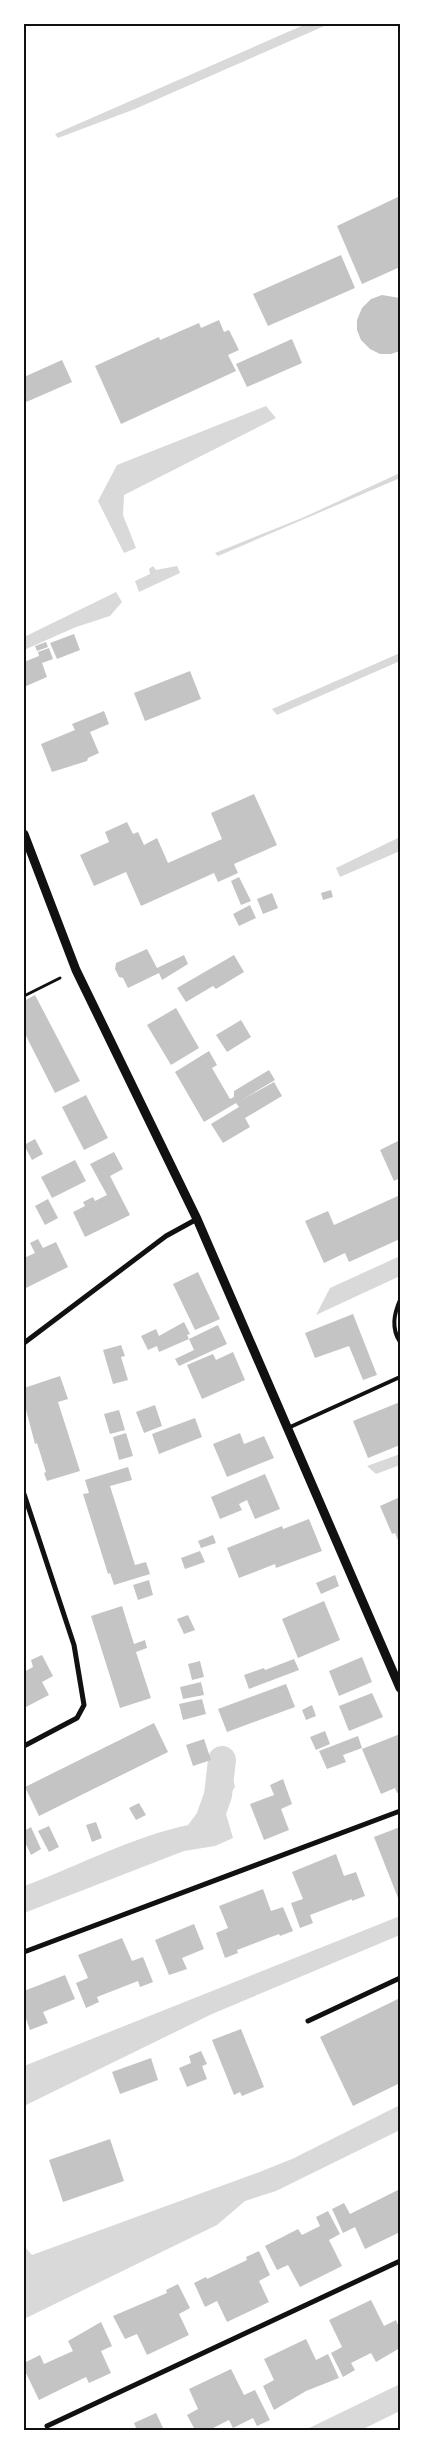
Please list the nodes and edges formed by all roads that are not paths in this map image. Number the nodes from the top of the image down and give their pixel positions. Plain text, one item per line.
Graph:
1 (24, 834) edge
2 (196, 1219) junction
3 (400, 1300) edge
4 (400, 1342) edge
5 (24, 1343) edge
6 (400, 1377) edge
7 (288, 1428) junction
8 (24, 1494) edge
9 (400, 1688) edge
10 (24, 1746) edge
11 (400, 1810) edge
12 (24, 1952) edge
13 (400, 1978) edge
14 (308, 2021) dead end
15 (400, 2261) edge
16 (47, 2426) dead end

1 - 2 street
2 - 5 street
2 - 7 street
3 - 4 lane
6 - 7 lane
7 - 9 street
8 - 10 street
11 - 12 street
13 - 14 street
15 - 16 street

